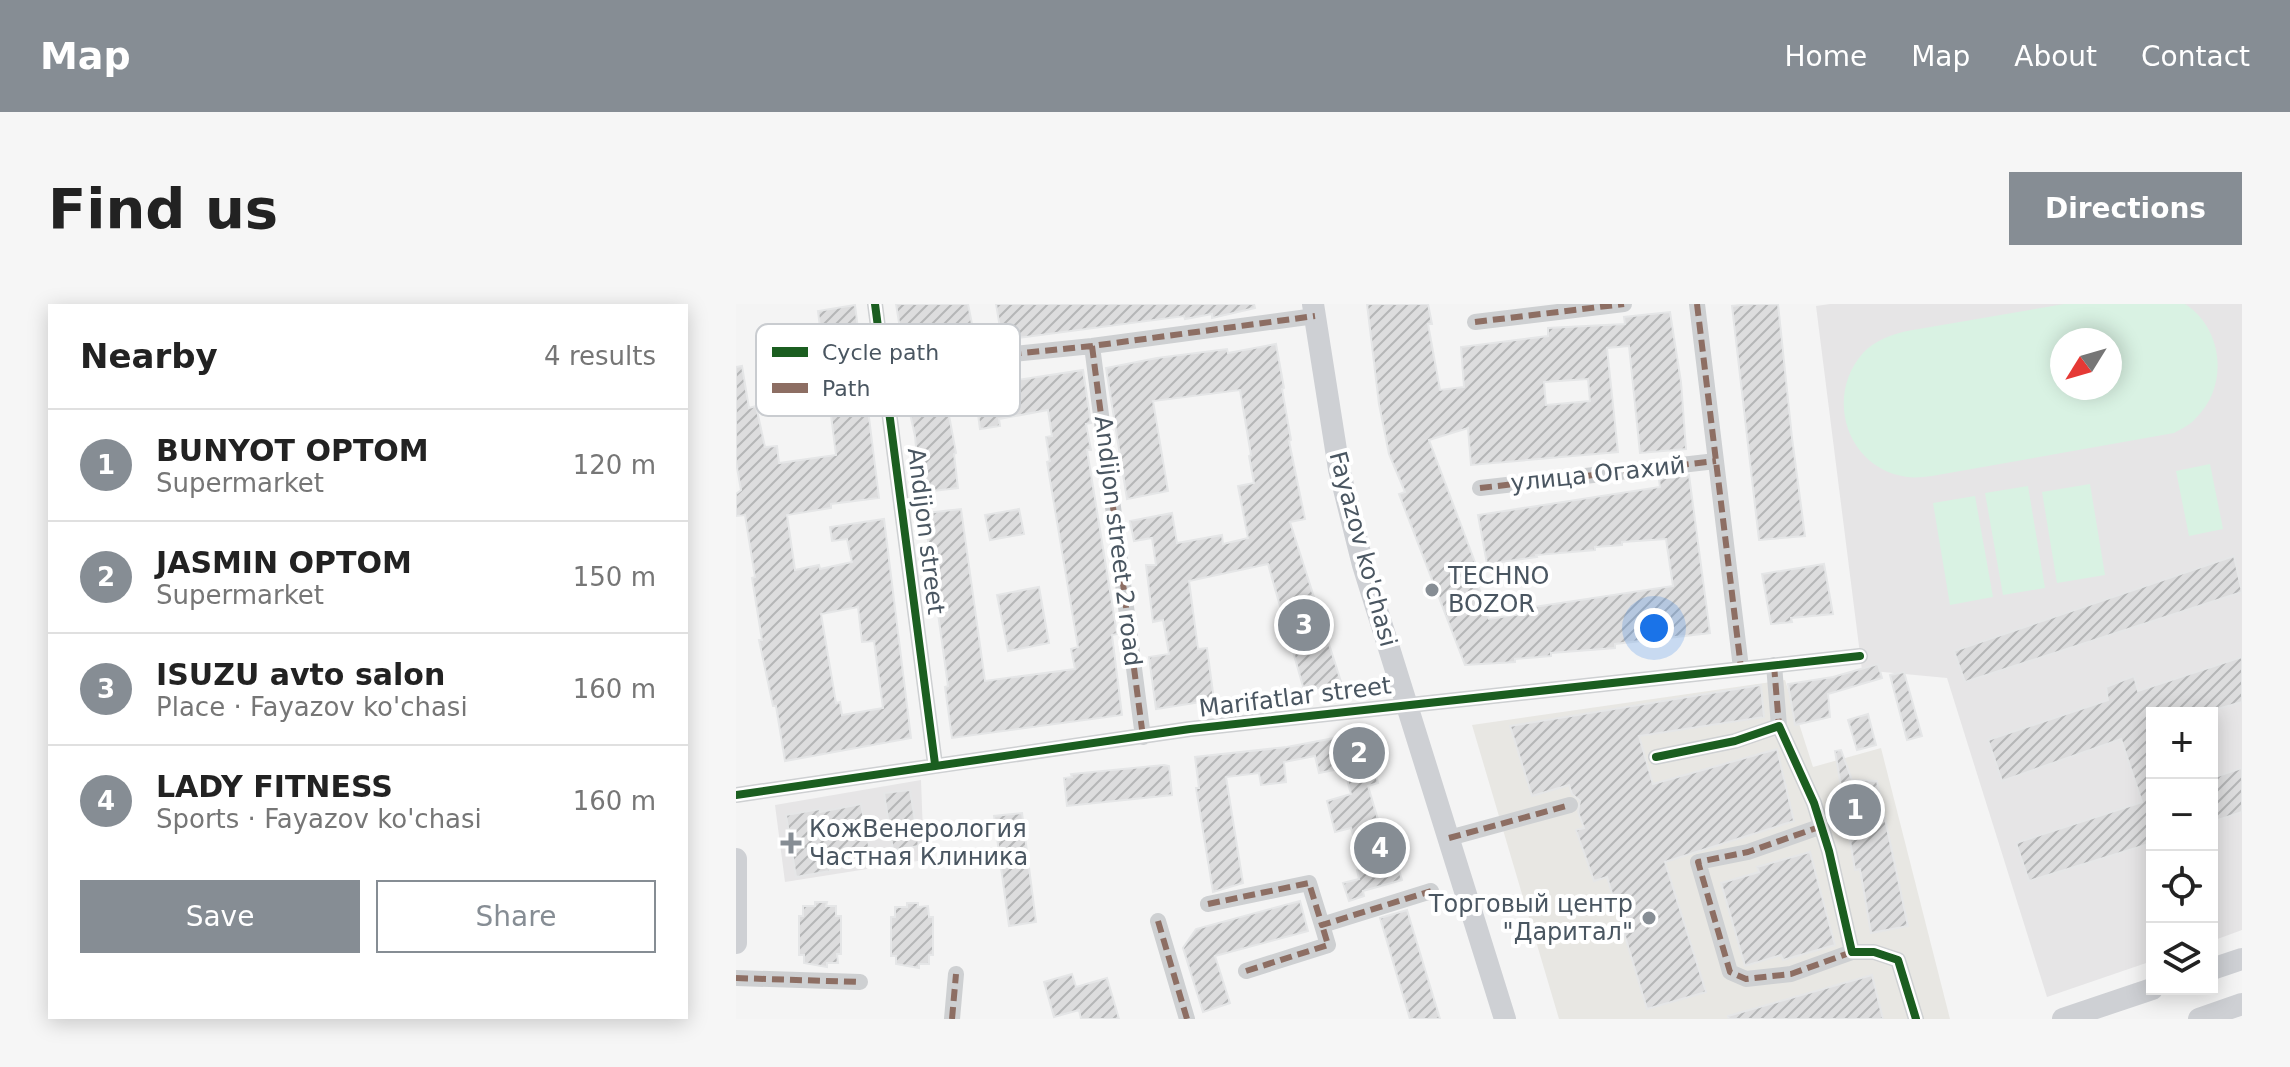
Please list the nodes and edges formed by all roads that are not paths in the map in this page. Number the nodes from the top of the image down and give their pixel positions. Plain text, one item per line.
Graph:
1 (875, 304) edge
2 (1624, 304) edge
3 (1697, 304) edge
4 (1314, 310) edge
5 (1475, 322) dead end
6 (878, 324) edge
7 (1092, 346) junction
8 (1020, 353) edge
9 (890, 416) edge
10 (1716, 461) junction
11 (1480, 488) dead end
12 (1860, 656) dead end
13 (1774, 665) junction
14 (1741, 668) junction
15 (1407, 704) junction
16 (1779, 726) junction
17 (1143, 737) junction
18 (1656, 757) dead end
19 (935, 764) junction
20 (736, 795) edge
21 (1570, 805) dead end
22 (1822, 826) junction
23 (1449, 838) junction
24 (736, 859) edge
25 (1431, 891) dead end
26 (1208, 904) dead end
27 (1158, 921) dead end
28 (1322, 925) junction
29 (736, 943) edge
30 (1852, 952) junction
31 (2242, 959) edge
32 (2218, 967) edge
33 (1246, 971) dead end
34 (956, 974) dead end
35 (736, 978) edge
36 (860, 982) dead end
37 (2146, 991) edge
38 (2242, 1004) edge
39 (952, 1019) edge
40 (1187, 1019) edge
41 (1505, 1019) edge
42 (1916, 1019) edge
43 (2063, 1019) edge
44 (2199, 1019) edge

1 - 6 street, Andijon street
2 - 5 street
3 - 10 street, улица Огахий
4 - 7 street
4 - 15 main road, Fayazov ko'chasi
7 - 8 street
7 - 17 street, Andijon street 2 road
9 - 19 street, Andijon street
10 - 11 street, улица Огахий
10 - 14 street, улица Огахий
12 - 13 street, Marifatlar street
13 - 14 street, Marifatlar street
13 - 16 street
14 - 15 street, Marifatlar street
15 - 17 street, Marifatlar street
15 - 23 main road, Fayazov ko'chasi
16 - 18 street
16 - 22 street
17 - 19 street, Marifatlar street
19 - 20 street, Marifatlar street
21 - 23 street
22 - 30 street
22 - 30 street
23 - 41 main road, Fayazov ko'chasi
24 - 29 main road
25 - 28 street
26 - 28 street
27 - 40 street
28 - 33 street
30 - 42 street
31 - 32 main road
34 - 39 street
35 - 36 street
37 - 43 main road
38 - 44 main road

